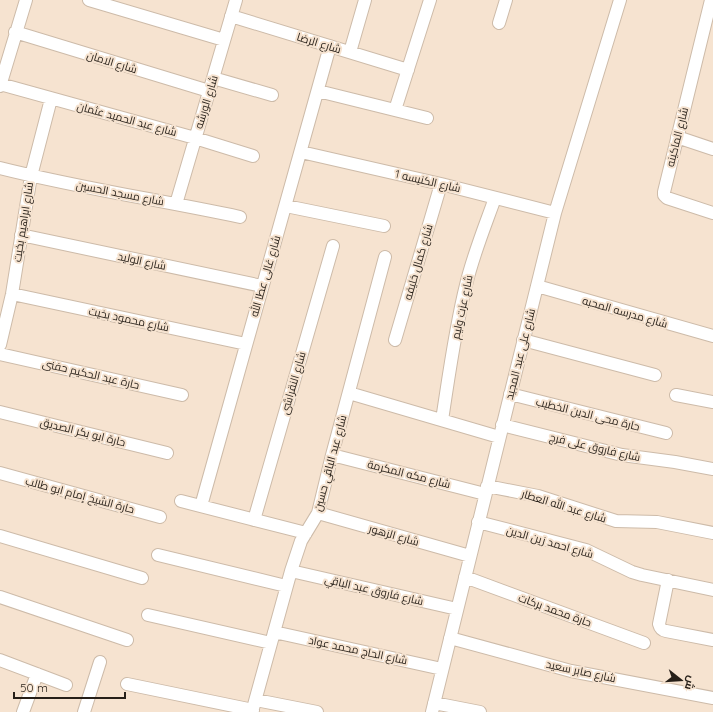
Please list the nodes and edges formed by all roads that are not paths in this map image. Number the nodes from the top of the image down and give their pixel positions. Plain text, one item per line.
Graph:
1 (26, 0) edge
2 (89, 0) edge
3 (236, 0) edge
4 (365, 0) edge
5 (430, 0) edge
6 (506, 0) edge
7 (620, 0) edge
8 (711, 0) edge
9 (231, 16) junction
10 (499, 23) dead end
11 (709, 28) edge
12 (16, 32) junction
13 (224, 40) junction
14 (330, 46) junction
15 (350, 52) junction
16 (408, 70) junction
17 (213, 78) junction
18 (0, 85) edge
19 (209, 91) junction
20 (318, 91) junction
21 (272, 95) dead end
22 (51, 99) junction
23 (395, 110) junction
24 (427, 118) dead end
25 (677, 137) junction
26 (195, 138) junction
27 (713, 149) edge
28 (301, 152) junction
29 (253, 156) dead end
30 (0, 168) edge
31 (31, 176) junction
32 (442, 184) junction
33 (495, 198) junction
34 (176, 204) junction
35 (286, 206) junction
36 (555, 213) junction
37 (713, 213) edge
38 (240, 218) dead end
39 (384, 226) dead end
40 (21, 235) junction
41 (333, 246) dead end
42 (385, 257) dead end
43 (262, 286) junction
44 (537, 286) junction
45 (12, 294) junction
46 (4, 310) edge
47 (713, 336) edge
48 (395, 340) dead end
49 (523, 340) junction
50 (246, 344) junction
51 (0, 345) edge
52 (0, 354) edge
53 (655, 375) dead end
54 (349, 393) junction
55 (510, 394) junction
56 (182, 395) dead end
57 (676, 395) dead end
58 (713, 402) edge
59 (0, 412) edge
60 (442, 420) junction
61 (501, 431) junction
62 (666, 433) dead end
63 (167, 453) dead end
64 (332, 455) junction
65 (713, 469) edge
66 (0, 473) edge
67 (486, 490) junction
68 (182, 501) dead end
69 (201, 506) junction
70 (318, 513) junction
71 (160, 517) dead end
72 (254, 520) junction
73 (478, 522) junction
74 (713, 532) edge
75 (306, 533) junction
76 (0, 536) edge
77 (158, 555) dead end
78 (470, 556) junction
79 (291, 571) junction
80 (465, 577) junction
81 (142, 578) dead end
82 (668, 580) junction
83 (286, 586) junction
84 (713, 590) edge
85 (0, 597) edge
86 (457, 609) junction
87 (148, 615) dead end
88 (273, 637) junction
89 (450, 638) junction
90 (127, 640) dead end
91 (713, 640) edge
92 (644, 643) dead end
93 (0, 660) edge
94 (100, 662) dead end
95 (442, 669) junction
96 (37, 674) junction
97 (127, 684) dead end
98 (66, 685) dead end
99 (713, 698) edge
100 (254, 707) edge
101 (433, 708) edge
102 (23, 712) edge
103 (84, 712) edge
104 (318, 712) edge
105 (480, 712) edge

1 - 12 street
2 - 13 street
3 - 9 street, شارع الورشه
4 - 15 street
5 - 16 street
6 - 10 street
7 - 36 street, شارع على عبد المجيد
8 - 11 street, شارع الماكينه
9 - 13 street, شارع الورشه
9 - 14 street, شارع الرضا
11 - 25 street, شارع الماكينه
12 - 18 street
12 - 19 street, شارع الامان
13 - 17 street, شارع الورشه
14 - 15 street, شارع الرضا
14 - 20 street, شارع غالى عطا الله
15 - 16 street, شارع الرضا
16 - 23 street
17 - 19 street, شارع الورشه
17 - 21 street
18 - 22 street, شارع عبد الحميد عثمان
19 - 26 street, شارع الورشه
20 - 23 street
20 - 28 street, شارع غالى عطا الله
22 - 26 street, شارع عبد الحميد عثمان
22 - 31 street, شارع ابراهيم بخيت
23 - 24 street
25 - 27 street
25 - 37 street, شارع الماكينه
26 - 29 street, شارع عبد الحميد عثمان
26 - 34 street, شارع الورشه
28 - 32 street, شارع الكنيسه 1
28 - 35 street, شارع غالى عطا الله
30 - 31 street, شارع مسجد الحسين
31 - 34 street, شارع مسجد الحسين
31 - 40 street, شارع ابراهيم بخيت
32 - 33 street, شارع الكنيسه 1
32 - 48 street, شارع كمال خليفه
33 - 36 street, شارع الكنيسه 1
33 - 60 street, شارع عزت وليم
34 - 38 street, شارع مسجد الحسين
35 - 39 street
35 - 43 street, شارع غالى عطا الله
36 - 44 street, شارع على عبد المجيد
40 - 43 street, شارع الوليد
40 - 45 street, شارع ابراهيم بخيت
41 - 72 street, شارع النقراشى
42 - 54 street, شارع عبد الباقي حسين
43 - 50 street, شارع غالى عطا الله
44 - 47 street, شارع مدرسه المحبه
44 - 49 street, شارع على عبد المجيد
45 - 46 street, شارع ابراهيم بخيت
45 - 50 street, شارع محمود بخيت
46 - 51 street, شارع ابراهيم بخيت
49 - 53 street
49 - 55 street, شارع على عبد المجيد
50 - 69 street, شارع غالى عطا الله
52 - 56 street, حارة عبد الحكيم حفنى
54 - 60 street, شارع فاروق على فرج
54 - 64 street, شارع عبد الباقي حسين
55 - 61 street, شارع على عبد المجيد
55 - 62 street, حارة محى الدين الخطيب
57 - 58 street
59 - 63 street, حارة ابو بكر الصديق
60 - 61 street, شارع فاروق على فرج
61 - 65 street, شارع فاروق على فرج
61 - 67 street, شارع على عبد المجيد
64 - 67 street, شارع مكه المكرمة
64 - 70 street, شارع عبد الباقي حسين
66 - 71 street, حارة الشيخ إمام ابو طالب
67 - 73 street, شارع على عبد المجيد
67 - 74 street, شارع عبد الله العطار
68 - 69 street
69 - 72 street
70 - 75 street, شارع عبد الباقي حسين
70 - 78 street, شارع الزهور
72 - 75 street
73 - 78 street, شارع على عبد المجيد
73 - 82 street, شارع احمد زين الدين
75 - 79 street, شارع عبد الباقي حسين
76 - 81 street
77 - 83 street
78 - 80 street, شارع على عبد المجيد
79 - 83 street, شارع عبد الباقي حسين
79 - 86 street, شارع فاروق عبد الباقي
80 - 86 street, شارع على عبد المجيد
80 - 92 street, حارة محمد بركات
82 - 84 street, شارع احمد زين الدين
82 - 91 street
83 - 88 street, شارع عبد الباقي حسين
85 - 90 street
86 - 89 street, شارع على عبد المجيد
87 - 88 street, شارع الحاج محمد عواد
88 - 95 street, شارع الحاج محمد عواد
88 - 100 street, شارع عبد الباقي حسين
89 - 95 street, شارع على عبد المجيد
89 - 99 street, شارع صابر سعيد
93 - 96 street
94 - 103 street
95 - 101 street, شارع على عبد المجيد
96 - 98 street
96 - 102 street
97 - 100 street
100 - 104 street
101 - 105 street

